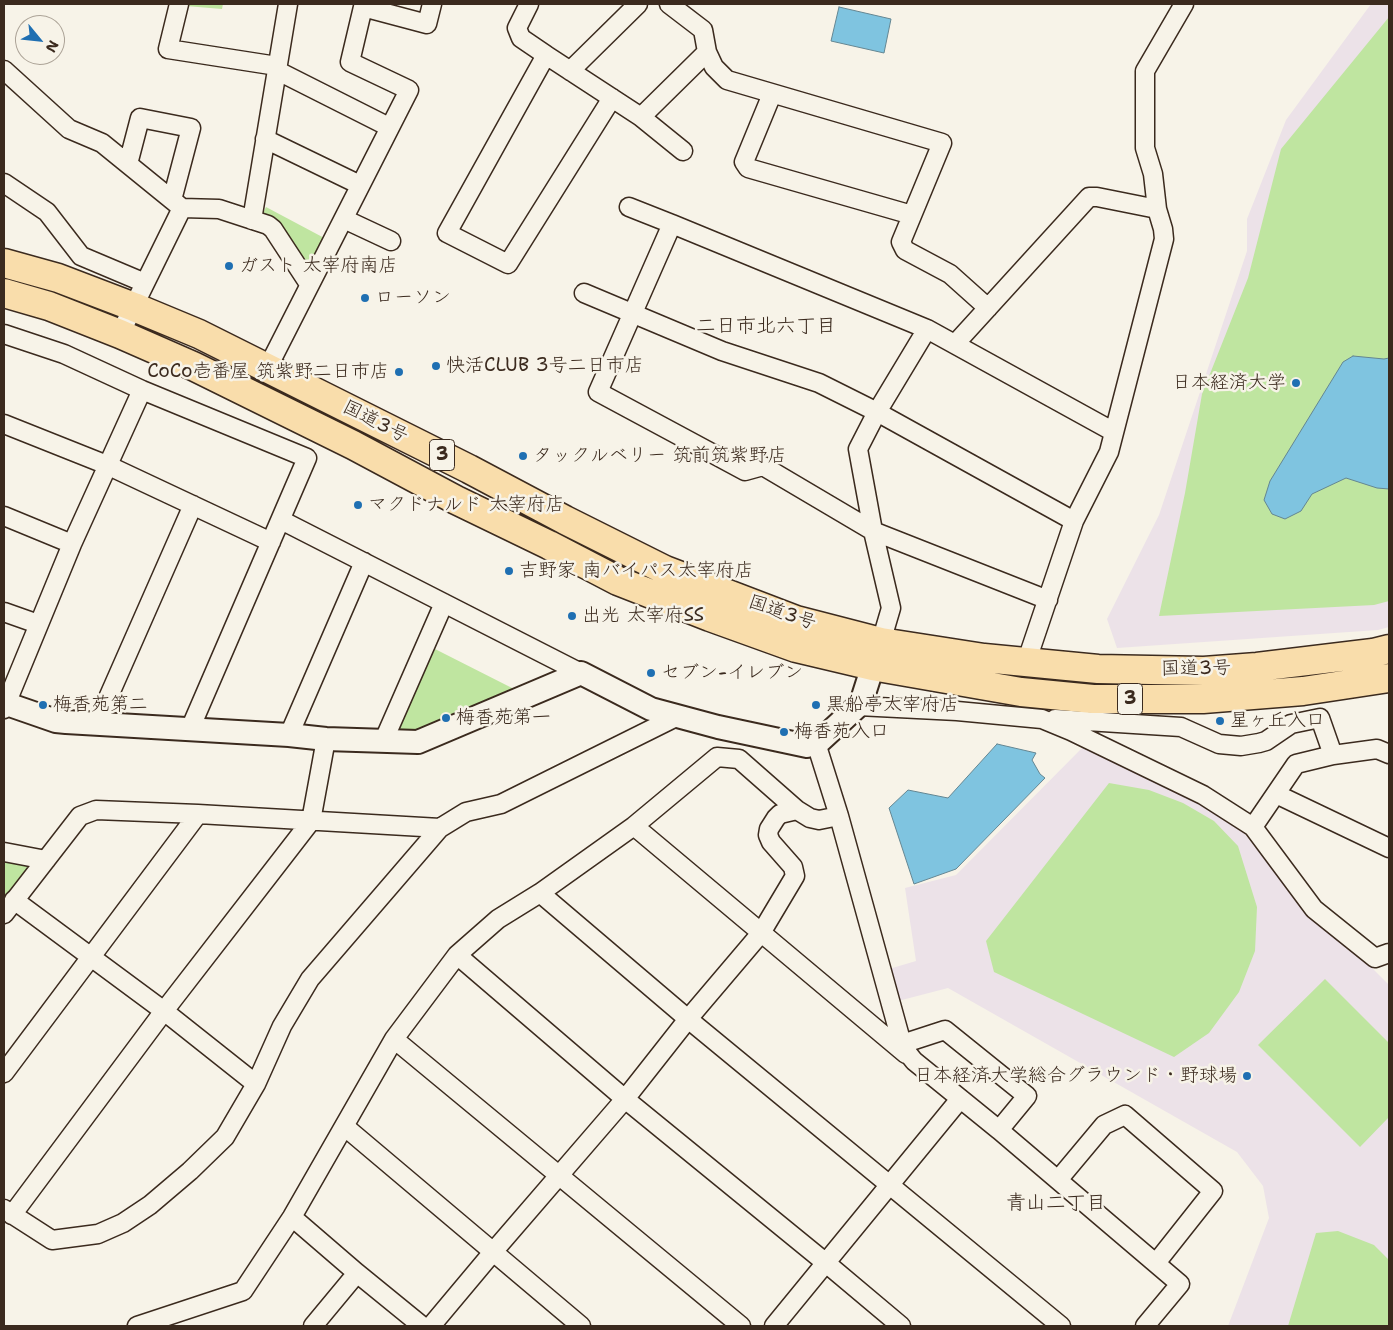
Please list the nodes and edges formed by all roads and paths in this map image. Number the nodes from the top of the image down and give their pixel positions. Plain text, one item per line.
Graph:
1 (179, 4) edge
2 (288, 4) edge
3 (432, 4) edge
4 (529, 4) edge
5 (638, 4) edge
6 (669, 4) edge
7 (1184, 4) edge
8 (706, 52) junction
9 (546, 55) junction
10 (276, 68) junction
11 (4, 70) edge
12 (570, 71) junction
13 (772, 94) junction
14 (612, 98) junction
15 (641, 117) junction
16 (389, 127) junction
17 (265, 139) junction
18 (684, 151) dead end
19 (128, 164) junction
20 (4, 183) edge
21 (360, 185) junction
22 (177, 204) junction
23 (629, 207) dead end
24 (1157, 208) junction
25 (912, 215) junction
26 (344, 219) junction
27 (252, 220) junction
28 (672, 224) junction
29 (392, 241) dead end
30 (4, 263) edge
31 (309, 284) junction
32 (4, 293) edge
33 (584, 293) dead end
34 (139, 295) junction
35 (988, 308) junction
36 (633, 313) junction
37 (927, 329) junction
38 (4, 334) edge
39 (120, 334) junction
40 (955, 344) junction
41 (268, 368) junction
42 (142, 390) junction
43 (878, 412) junction
44 (4, 424) edge
45 (1114, 432) junction
46 (107, 465) junction
47 (193, 505) junction
48 (4, 516) edge
49 (281, 520) junction
50 (1074, 521) junction
51 (873, 531) junction
52 (272, 542) junction
53 (72, 544) junction
54 (364, 562) junction
55 (1048, 600) junction
56 (444, 603) junction
57 (4, 612) edge
58 (38, 624) junction
59 (1389, 649) edge
60 (876, 654) junction
61 (1026, 663) junction
62 (581, 673) junction
63 (1389, 678) edge
64 (5, 705) edge
65 (858, 706) junction
66 (676, 717) junction
67 (1042, 718) junction
68 (97, 723) junction
69 (190, 729) junction
70 (289, 734) junction
71 (326, 739) junction
72 (383, 742) junction
73 (816, 743) junction
74 (1389, 754) edge
75 (1333, 755) junction
76 (1276, 794) junction
77 (797, 810) junction
78 (198, 814) junction
79 (839, 816) junction
80 (311, 821) junction
81 (634, 826) junction
82 (1253, 827) junction
83 (440, 828) junction
84 (1389, 848) edge
85 (4, 852) edge
86 (46, 860) junction
87 (540, 893) junction
88 (9, 907) edge
89 (760, 933) junction
90 (1389, 953) edge
91 (458, 955) junction
92 (92, 957) junction
93 (164, 1011) junction
94 (688, 1019) junction
95 (394, 1039) junction
96 (902, 1044) junction
97 (914, 1061) junction
98 (4, 1073) edge
99 (256, 1084) junction
100 (625, 1099) junction
101 (960, 1099) junction
102 (344, 1126) junction
103 (999, 1130) junction
104 (560, 1176) junction
105 (1058, 1180) junction
106 (890, 1186) junction
107 (8, 1212) edge
108 (292, 1217) junction
109 (493, 1252) junction
110 (826, 1263) junction
111 (1156, 1263) junction
112 (357, 1273) junction
113 (188, 1318) edge
114 (136, 1326) edge
115 (313, 1326) edge
116 (422, 1326) edge
117 (431, 1326) edge
118 (581, 1326) edge
119 (741, 1326) edge
120 (774, 1326) edge
121 (901, 1326) edge
122 (1060, 1326) edge
123 (1145, 1326) edge

1 - 10 street
2 - 10 street
3 - 16 street
4 - 9 street
5 - 12 street
6 - 8 street
7 - 24 street
8 - 13 street
8 - 15 street
9 - 12 street
9 - 14 street
10 - 16 street
10 - 17 street
11 - 19 street
12 - 14 street
13 - 25 street
13 - 25 street
14 - 15 street
15 - 18 street
16 - 21 street
17 - 21 street
17 - 27 street
19 - 22 street
19 - 22 street
20 - 34 street
21 - 26 street
22 - 27 street
22 - 34 street
23 - 28 street
24 - 35 street
24 - 45 street
25 - 35 street
26 - 29 street
26 - 31 street
27 - 31 street
28 - 36 street
28 - 37 street
30 - 34 highway, 国道3号 / 3
31 - 41 street
32 - 39 highway, 国道3号 / 3
33 - 36 street
34 - 39 street
34 - 41 highway, 国道3号 / 3
35 - 40 street
36 - 43 street
36 - 51 street
37 - 40 street
37 - 43 street
38 - 42 street
39 - 60 highway, 国道3号 / 3
40 - 45 street
41 - 60 highway, 国道3号 / 3
42 - 46 street
42 - 49 street
43 - 50 street
43 - 51 street
44 - 46 street
45 - 50 street
46 - 47 street
46 - 53 street
47 - 52 street
47 - 68 street
48 - 53 street
49 - 52 street
49 - 54 street
50 - 55 street
51 - 55 street
51 - 60 street
52 - 69 street
53 - 58 street
54 - 56 street
54 - 70 street
55 - 61 street
56 - 62 street
56 - 72 street
57 - 58 street
58 - 64 street
59 - 61 highway, 国道3号 / 3
60 - 61 highway, 国道3号 / 3
60 - 63 highway, 国道3号 / 3
60 - 65 street
62 - 66 street
62 - 72 street
64 - 68 street
65 - 67 street
65 - 73 street
66 - 73 street
66 - 83 street
67 - 75 street
67 - 82 street
68 - 69 street
69 - 70 street
70 - 71 street
71 - 72 street
71 - 80 street
73 - 79 street
74 - 75 street
75 - 76 street
76 - 82 street
76 - 84 street
77 - 79 street
77 - 81 street
77 - 89 street
78 - 80 street
78 - 86 street
78 - 92 street
79 - 96 street
80 - 83 street
80 - 93 street
81 - 87 street
81 - 89 street
82 - 90 street
83 - 99 street
85 - 86 street
86 - 88 street
87 - 91 street
87 - 94 street
88 - 92 street
89 - 94 street
89 - 97 street
91 - 95 street
91 - 100 street
92 - 93 street
92 - 98 street
93 - 99 street
93 - 107 street
94 - 100 street
94 - 106 street
95 - 102 street
95 - 104 street
96 - 97 street
96 - 103 street
97 - 101 street
99 - 107 street
100 - 104 street
100 - 110 street
101 - 103 street
101 - 106 street
102 - 108 street
102 - 109 street
103 - 105 street
104 - 109 street
104 - 119 street
105 - 111 street
105 - 111 street
106 - 110 street
106 - 122 street
108 - 112 street
108 - 113 street
109 - 117 street
109 - 118 street
110 - 120 street
110 - 121 street
111 - 123 street
112 - 115 street
112 - 116 street
113 - 114 street

